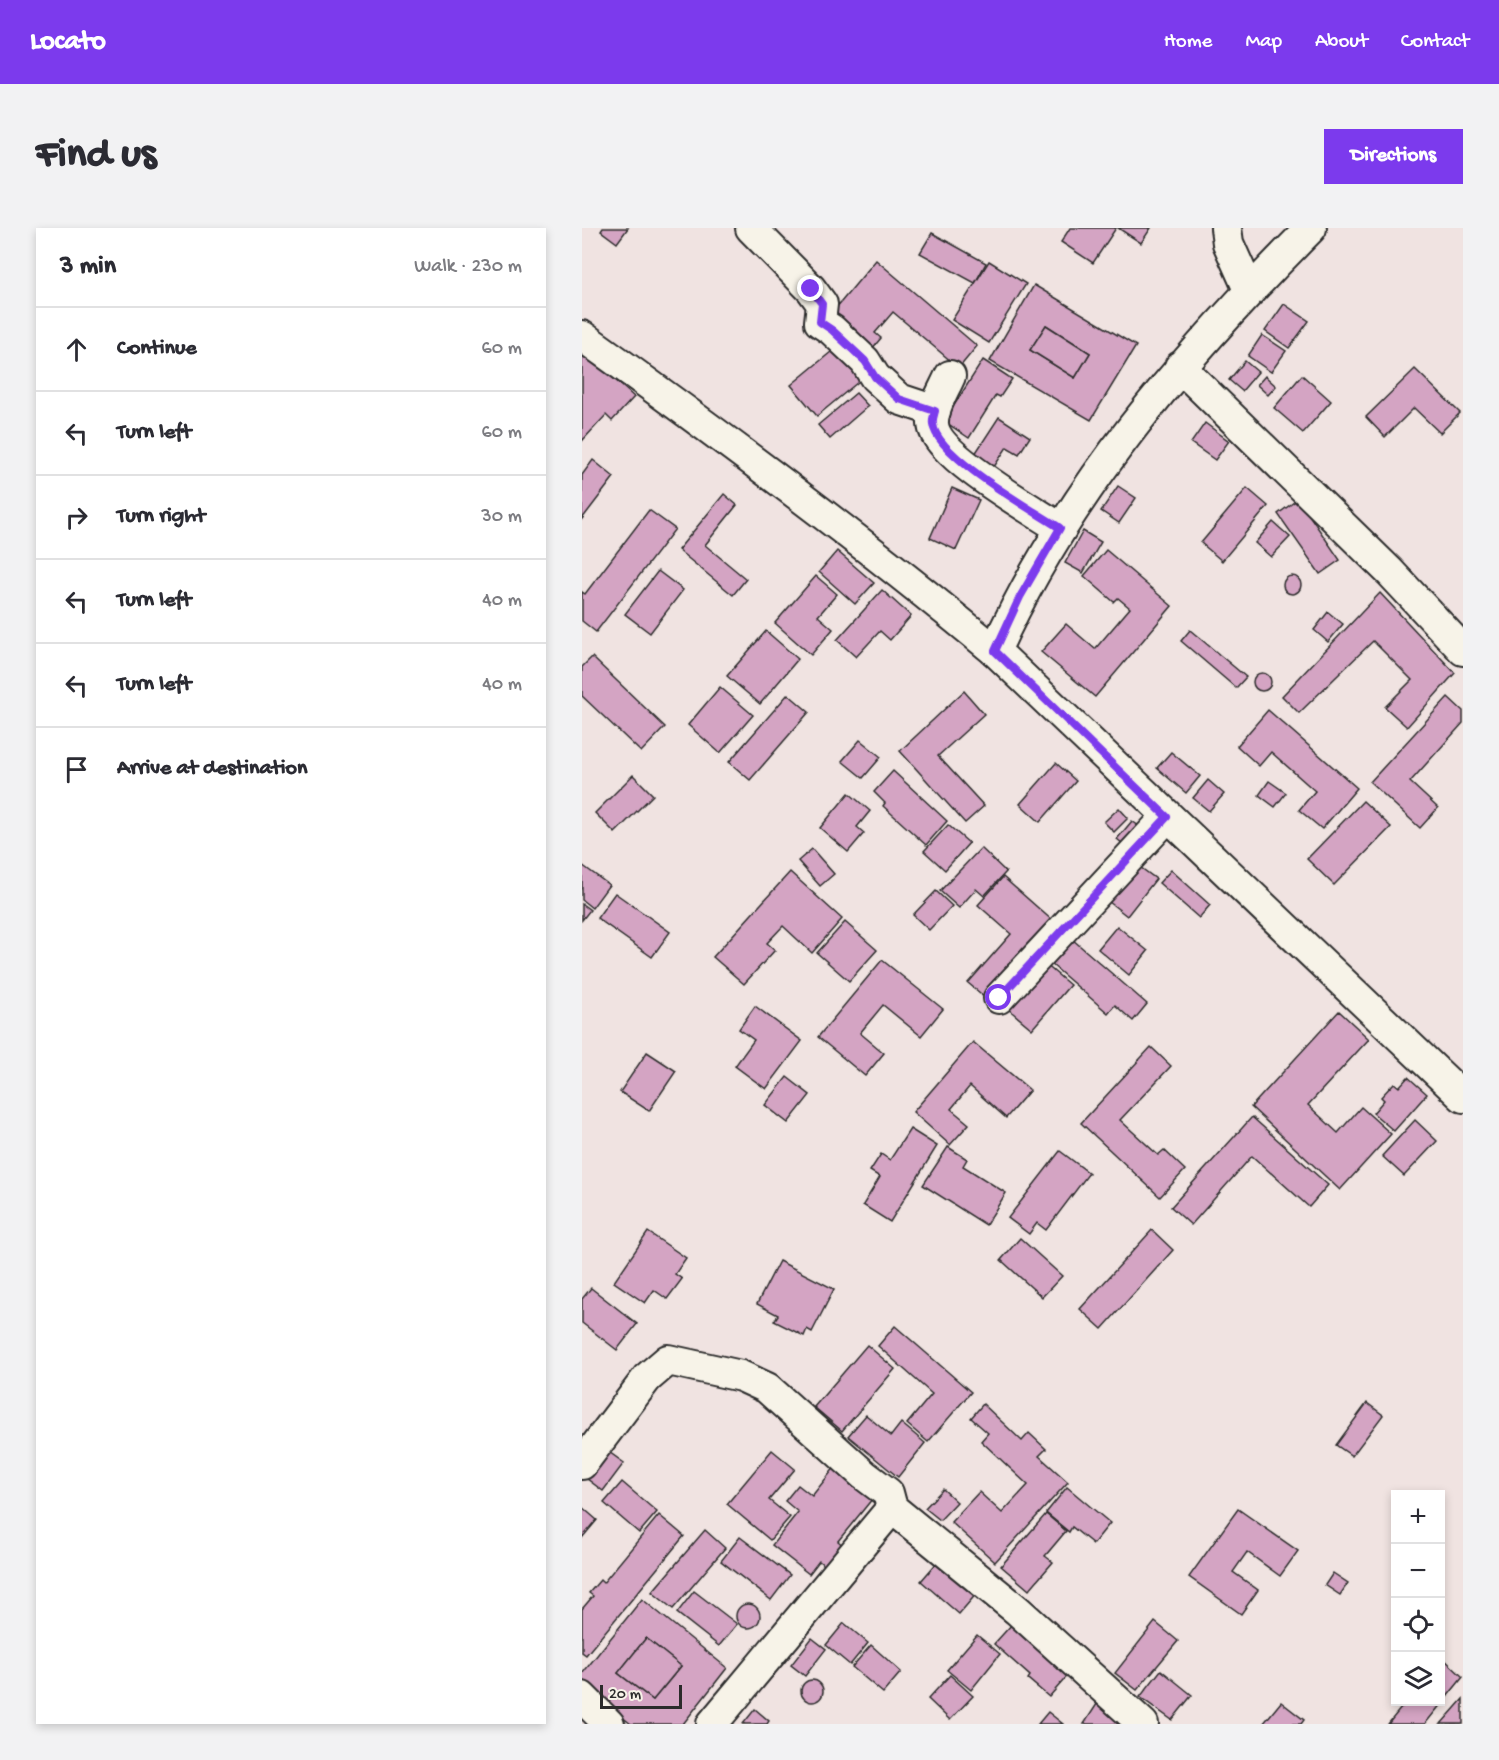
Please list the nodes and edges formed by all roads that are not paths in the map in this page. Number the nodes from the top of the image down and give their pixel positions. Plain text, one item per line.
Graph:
1 (751, 228) edge
2 (1226, 228) edge
3 (1311, 228) edge
4 (1249, 290) junction
5 (582, 336) edge
6 (1180, 368) junction
7 (950, 376) dead end
8 (935, 411) junction
9 (1060, 528) junction
10 (1463, 650) edge
11 (995, 651) junction
12 (1167, 817) junction
13 (999, 998) dead end
14 (1463, 1097) edge
15 (582, 1464) edge
16 (892, 1508) junction
17 (582, 1697) edge
18 (609, 1724) edge
19 (712, 1724) edge
20 (1143, 1724) edge

1 - 8 street
2 - 4 street
3 - 4 street
4 - 6 street
5 - 11 street
6 - 9 street
6 - 10 street
7 - 8 street
8 - 9 street
9 - 11 street
11 - 12 street
12 - 13 street
12 - 14 street
15 - 16 street
16 - 19 street
16 - 20 street
17 - 18 street

